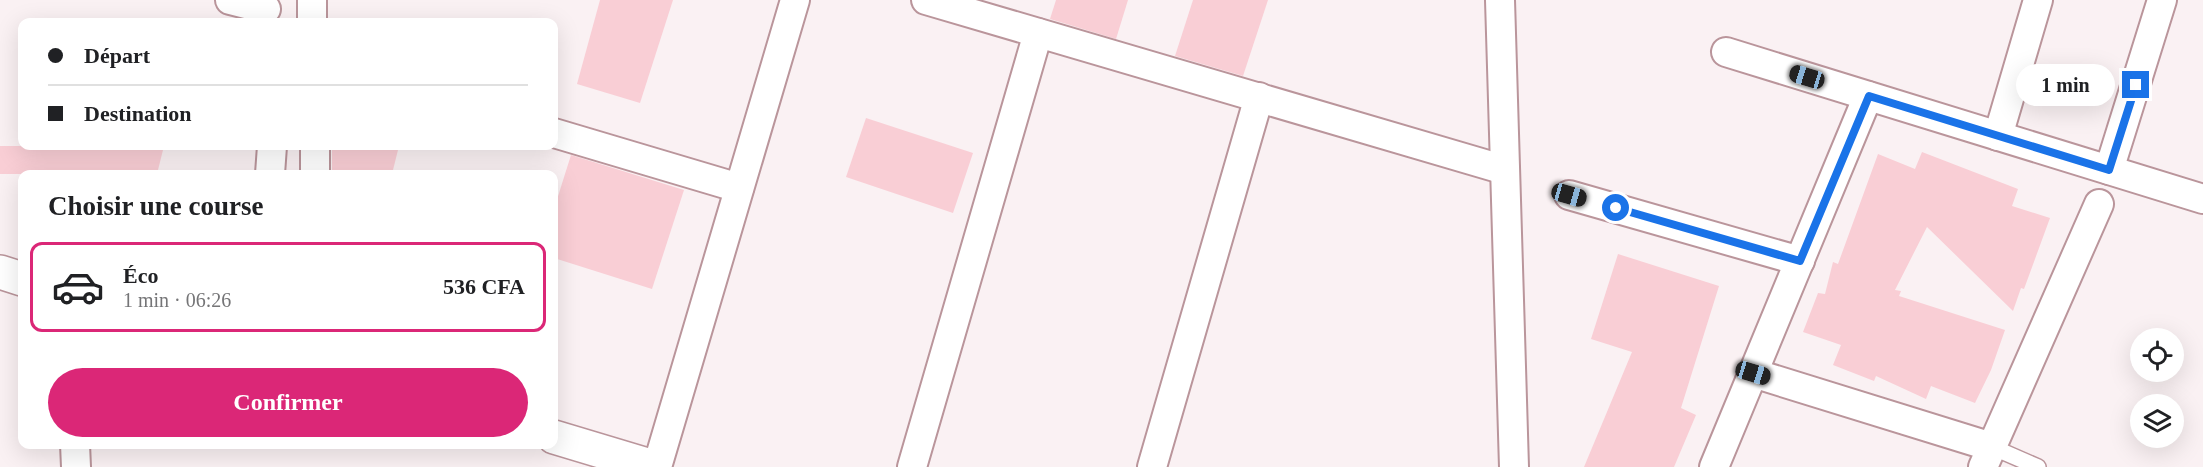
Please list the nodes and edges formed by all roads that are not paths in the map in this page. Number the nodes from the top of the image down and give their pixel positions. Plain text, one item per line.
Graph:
1 (230, 0) edge
2 (312, 0) edge
3 (795, 0) edge
4 (926, 0) edge
5 (1500, 0) edge
6 (2038, 0) edge
7 (2162, 0) edge
8 (266, 10) edge
9 (312, 18) edge
10 (1038, 33) junction
11 (1726, 52) dead end
12 (1869, 96) junction
13 (1259, 97) junction
14 (558, 135) edge
15 (1998, 136) junction
16 (272, 150) edge
17 (315, 150) edge
18 (270, 170) edge
19 (315, 170) edge
20 (1505, 170) junction
21 (2109, 170) junction
22 (739, 188) junction
23 (1569, 195) dead end
24 (2203, 199) edge
25 (2099, 204) dead end
26 (1800, 261) junction
27 (0, 272) edge
28 (18, 278) edge
29 (1753, 373) junction
30 (558, 438) edge
31 (75, 449) edge
32 (1988, 457) edge
33 (76, 467) edge
34 (656, 467) edge
35 (912, 467) edge
36 (1152, 467) edge
37 (1514, 467) edge
38 (1714, 467) edge
39 (2038, 467) edge

1 - 8 street
2 - 9 street
3 - 22 street
4 - 10 street
5 - 20 street
6 - 15 street
7 - 21 street
10 - 13 street
10 - 35 street
11 - 12 street
12 - 15 street
12 - 26 street
13 - 20 street
13 - 36 street
14 - 22 street
15 - 21 street
16 - 18 street
17 - 19 street
20 - 37 street
21 - 24 street
22 - 34 street
23 - 26 street
25 - 32 street
26 - 29 street
27 - 28 street
29 - 32 street
29 - 38 street
30 - 34 street
31 - 33 street
32 - 39 lane

